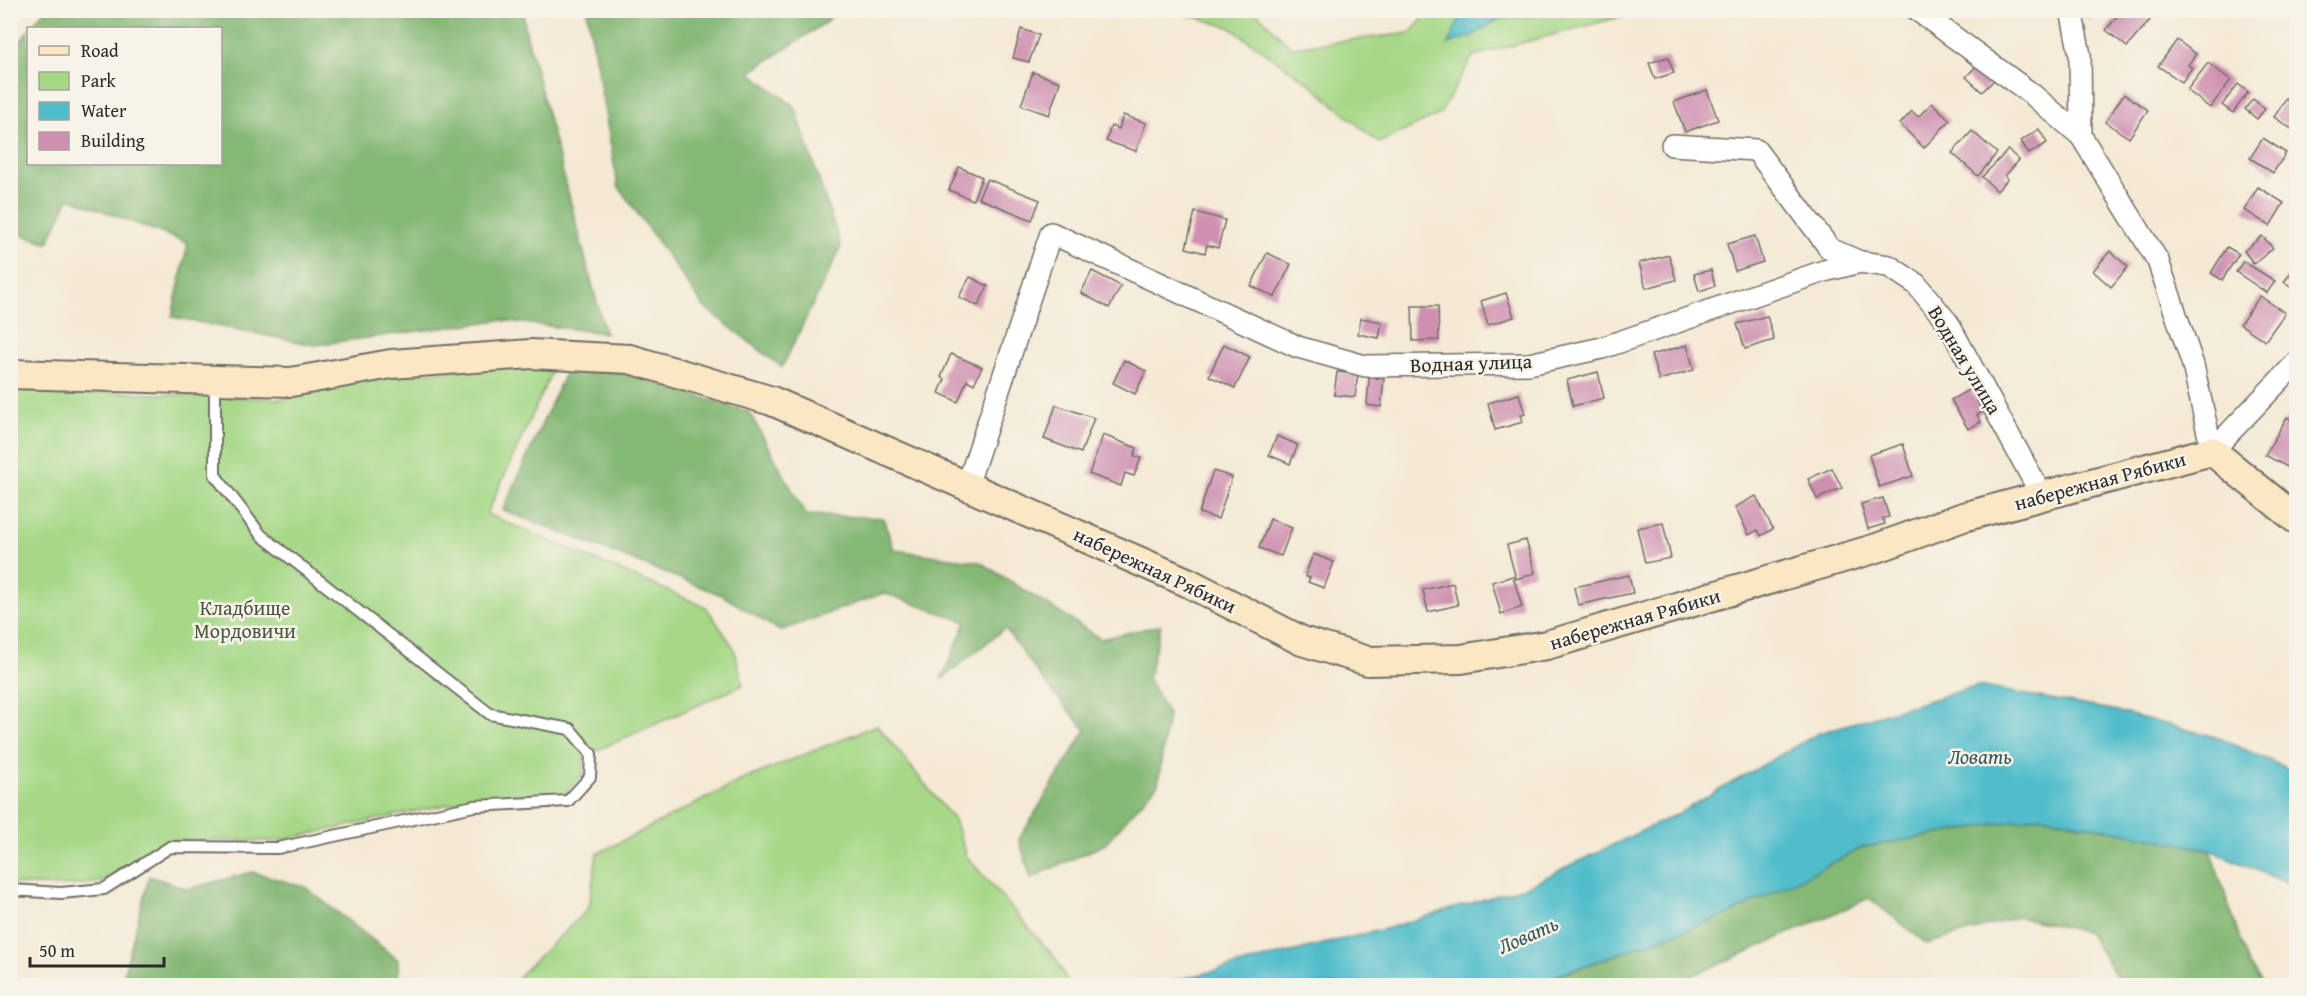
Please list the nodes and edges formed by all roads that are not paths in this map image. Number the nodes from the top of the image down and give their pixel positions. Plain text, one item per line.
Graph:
1 (1917, 10) edge
2 (2071, 10) edge
3 (2081, 136) junction
4 (1672, 145) dead end
5 (1860, 262) junction
6 (2296, 363) edge
7 (10, 374) edge
8 (215, 380) junction
9 (2212, 451) junction
10 (967, 486) junction
11 (2042, 496) junction
12 (2296, 519) edge
13 (10, 890) edge

1 - 3 street
2 - 3 street
3 - 9 street
4 - 5 street
5 - 10 street, Водная улица
5 - 11 street, Водная улица
6 - 9 street
7 - 8 street, набережная Рябики
8 - 10 street, набережная Рябики
8 - 13 lane
9 - 11 street, набережная Рябики
9 - 12 street, набережная Рябики
10 - 11 street, набережная Рябики

